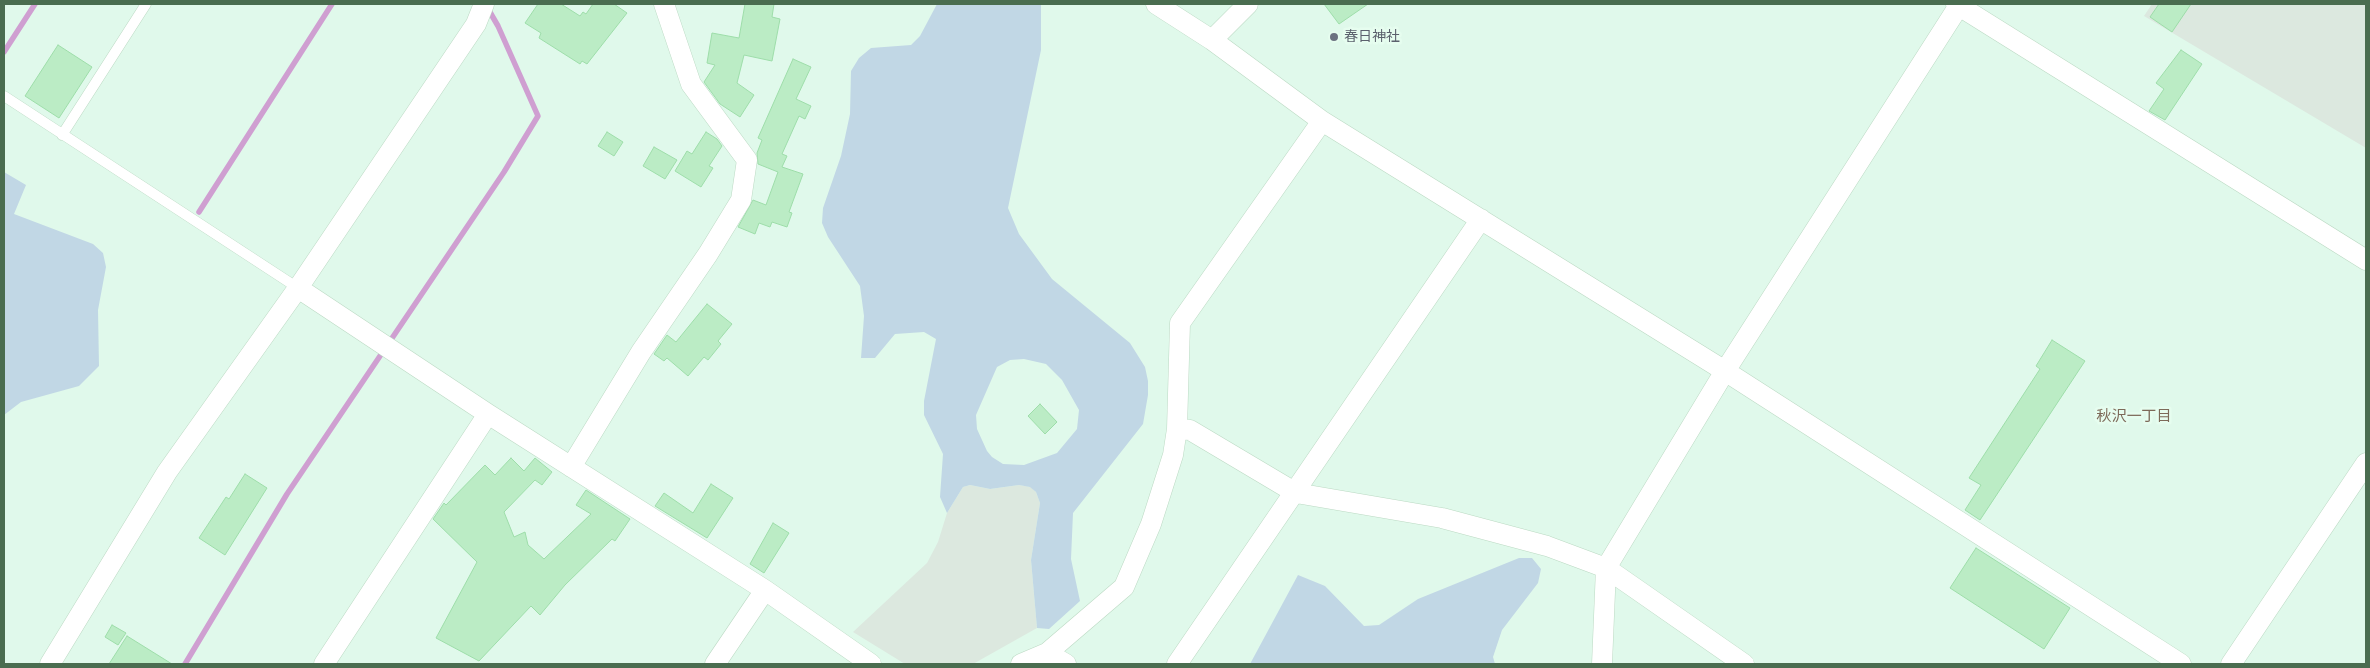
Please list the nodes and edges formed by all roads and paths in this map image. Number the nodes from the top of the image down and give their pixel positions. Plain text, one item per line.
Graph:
1 (146, 4) edge
2 (484, 4) edge
3 (664, 4) edge
4 (1156, 4) edge
5 (1248, 4) edge
6 (1958, 4) edge
7 (1212, 40) junction
8 (4, 96) edge
9 (1322, 121) junction
10 (62, 135) junction
11 (1481, 219) junction
12 (2366, 260) edge
13 (298, 288) junction
14 (1725, 371) junction
15 (488, 414) junction
16 (1177, 429) junction
17 (2366, 463) edge
18 (571, 467) junction
19 (1296, 493) junction
20 (1606, 568) junction
21 (765, 590) junction
22 (1047, 653) junction
23 (50, 664) edge
24 (324, 664) edge
25 (715, 664) edge
26 (871, 664) edge
27 (1021, 664) edge
28 (1066, 664) edge
29 (1177, 664) edge
30 (1602, 664) edge
31 (1744, 664) edge
32 (2182, 664) edge
33 (2231, 664) edge

1 - 10 lane
2 - 13 street
3 - 18 street
4 - 7 street
5 - 7 street
6 - 12 street
6 - 14 street
7 - 9 street
8 - 10 lane
9 - 11 street
9 - 16 street
10 - 13 lane
11 - 14 street
11 - 19 street
13 - 15 street
13 - 23 street
14 - 20 street
14 - 32 street
15 - 18 street
15 - 24 street
16 - 19 street
16 - 22 street
17 - 33 street
18 - 21 street
19 - 20 street
19 - 29 street
20 - 30 street
20 - 31 street
21 - 25 street
21 - 26 street
22 - 27 street
22 - 28 street

